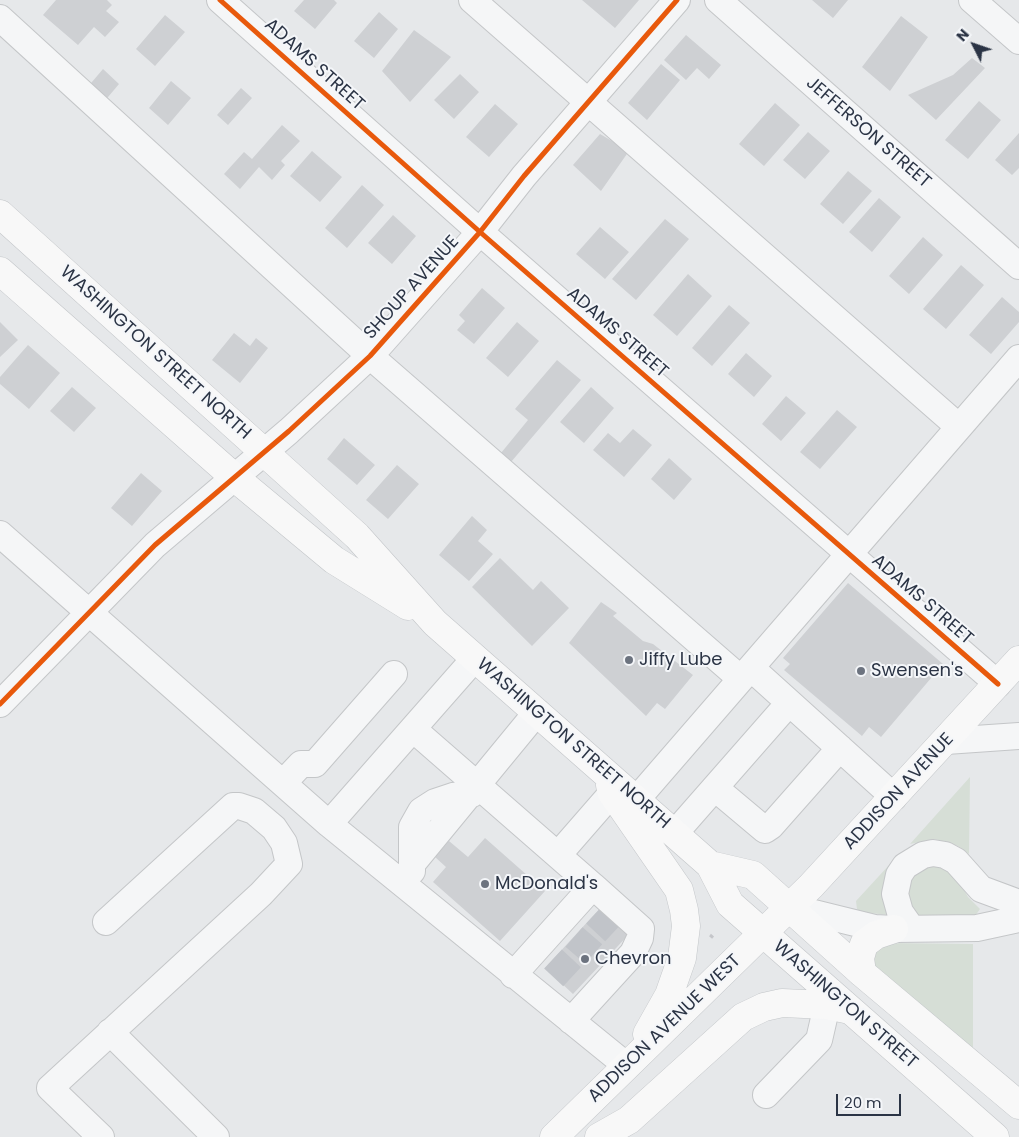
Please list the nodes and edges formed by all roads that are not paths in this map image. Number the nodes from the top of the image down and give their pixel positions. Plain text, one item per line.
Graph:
1 (220, 0) edge
2 (472, 0) edge
3 (677, 0) edge
4 (718, 0) edge
5 (972, 0) edge
6 (0, 18) edge
7 (1019, 41) edge
8 (587, 103) junction
9 (0, 214) edge
10 (480, 232) junction
11 (1019, 266) edge
12 (0, 272) edge
13 (370, 356) junction
14 (1019, 358) edge
15 (959, 427) junction
16 (249, 464) junction
17 (0, 534) edge
18 (849, 554) junction
19 (89, 611) junction
20 (435, 623) junction
21 (475, 658) junction
22 (1019, 660) edge
23 (394, 674) dead end
24 (746, 674) junction
25 (998, 684) junction
26 (789, 703) junction
27 (0, 704) edge
28 (537, 712) junction
29 (413, 730) junction
30 (1019, 736) edge
31 (946, 741) junction
32 (840, 748) junction
33 (283, 783) junction
34 (715, 788) junction
35 (474, 789) junction
36 (619, 789) junction
37 (894, 797) junction
38 (329, 824) junction
39 (675, 833) junction
40 (558, 855) junction
41 (710, 865) junction
42 (412, 877) junction
43 (590, 900) junction
44 (1019, 903) edge
45 (1019, 919) edge
46 (776, 920) junction
47 (106, 922) dead end
48 (903, 929) junction
49 (862, 973) junction
50 (513, 975) junction
51 (839, 1008) junction
52 (571, 1021) junction
53 (110, 1032) junction
54 (629, 1064) junction
55 (766, 1095) dead end
56 (1018, 1104) edge
57 (101, 1137) edge
58 (216, 1137) edge
59 (554, 1137) edge
60 (599, 1137) edge
61 (995, 1137) edge

1 - 10 street, ADAMS STREET
2 - 8 street
3 - 8 street, SHOUP AVENUE
4 - 11 street, JEFFERSON STREET
5 - 7 street
6 - 13 street
8 - 10 street, SHOUP AVENUE
8 - 15 street
9 - 16 main road, WASHINGTON STREET NORTH
10 - 13 street, SHOUP AVENUE
10 - 18 street, ADAMS STREET
12 - 16 main road, WASHINGTON STREET NORTH
13 - 16 street, SHOUP AVENUE
13 - 24 street
14 - 15 street
15 - 18 street
16 - 19 street, SHOUP AVENUE
16 - 20 main road, WASHINGTON STREET NORTH
16 - 20 main road, WASHINGTON STREET NORTH
17 - 19 street
18 - 24 street
18 - 25 street, ADAMS STREET
19 - 27 street, SHOUP AVENUE
19 - 33 street
20 - 21 main road, WASHINGTON STREET NORTH
21 - 28 main road, WASHINGTON STREET NORTH
21 - 29 street
22 - 25 main road, ADDISON AVENUE
23 - 33 street
24 - 26 street
24 - 36 street
25 - 31 main road, ADDISON AVENUE
26 - 32 street
26 - 34 street
28 - 35 street
28 - 36 main road, WASHINGTON STREET NORTH
29 - 35 street
29 - 38 street
30 - 31 street
31 - 37 main road, ADDISON AVENUE
32 - 34 street
32 - 37 street
33 - 38 street
34 - 39 street
35 - 40 street
35 - 42 street
36 - 39 main road, WASHINGTON STREET NORTH
36 - 40 street
36 - 54 main road
37 - 46 main road, ADDISON AVENUE
38 - 42 street
39 - 41 main road, WASHINGTON STREET NORTH
40 - 43 street
41 - 46 main road, WASHINGTON STREET NORTH
41 - 46 main road, WASHINGTON STREET NORTH
42 - 50 street
43 - 50 street
43 - 52 street
44 - 48 street
45 - 48 street
46 - 48 street
46 - 49 main road, WASHINGTON STREET
46 - 51 main road, WASHINGTON STREET
46 - 54 main road, ADDISON AVENUE WEST
47 - 53 street
48 - 49 main road
49 - 56 main road, WASHINGTON STREET
50 - 52 street
51 - 55 street
51 - 60 main road
51 - 61 main road, WASHINGTON STREET
52 - 54 street
53 - 57 street
53 - 58 street
54 - 59 main road, ADDISON AVENUE WEST

